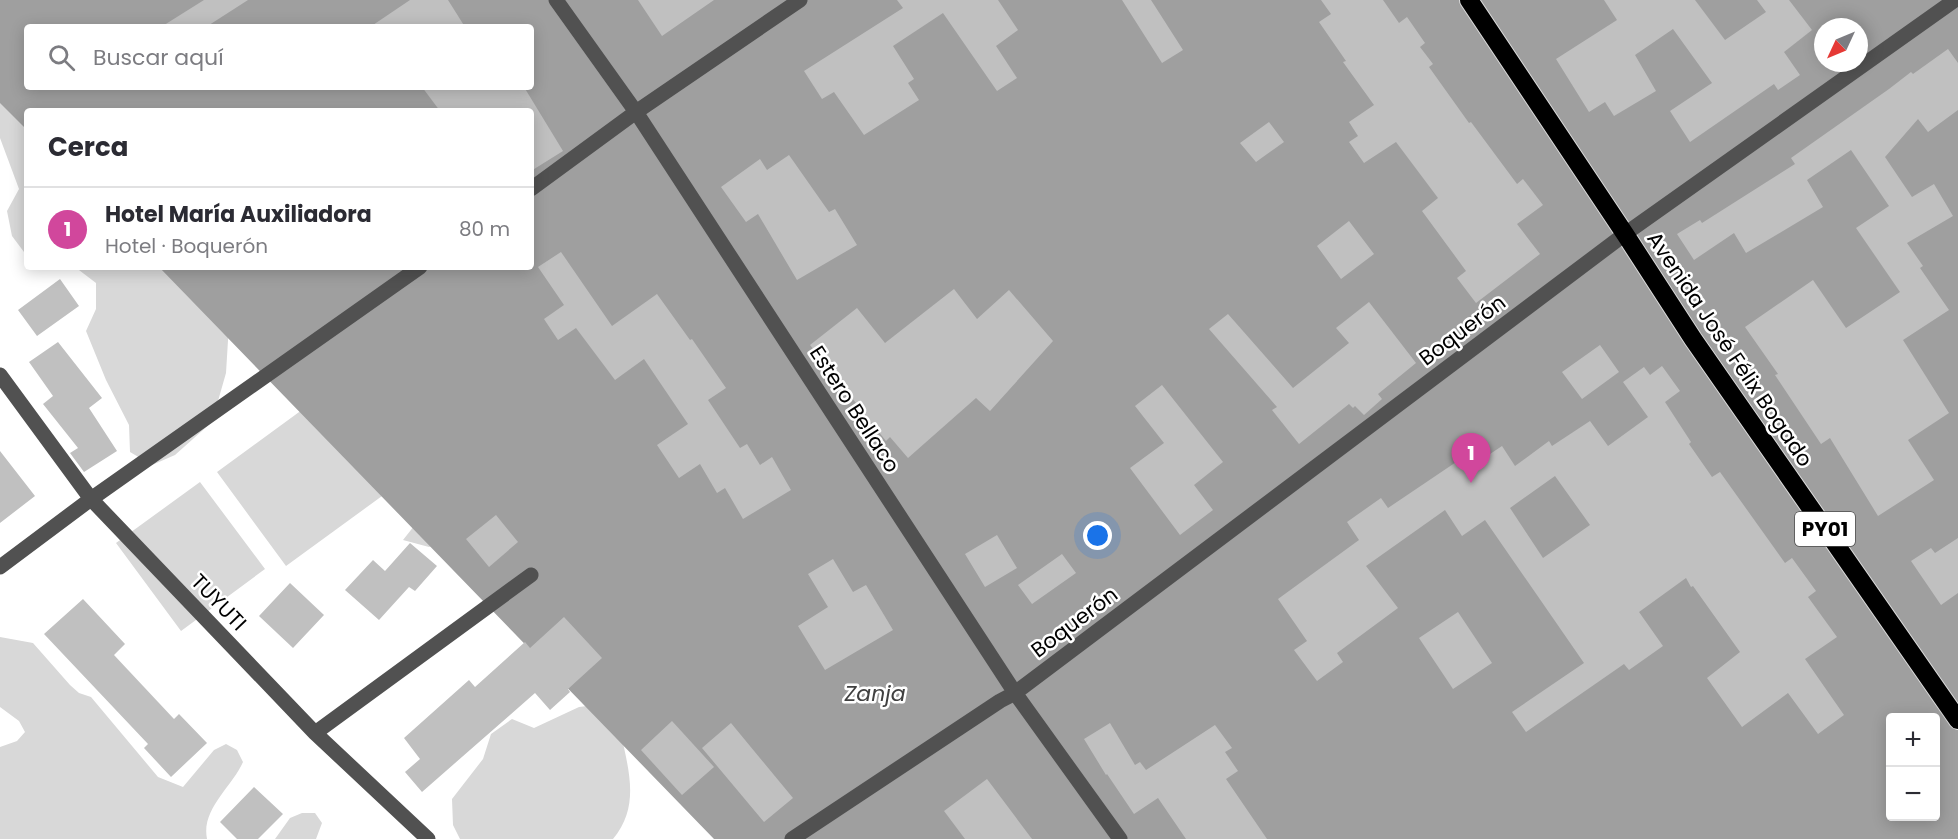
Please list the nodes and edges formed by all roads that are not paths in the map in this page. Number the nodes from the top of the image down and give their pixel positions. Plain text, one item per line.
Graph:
1 (556, 0) edge
2 (800, 0) edge
3 (1469, 0) edge
4 (1955, 0) edge
5 (636, 112) junction
6 (534, 187) edge
7 (1625, 234) junction
8 (416, 270) edge
9 (0, 375) edge
10 (91, 499) junction
11 (0, 567) edge
12 (531, 575) dead end
13 (1015, 693) junction
14 (1958, 720) edge
15 (315, 733) junction
16 (428, 839) edge
17 (792, 839) edge
18 (1120, 839) edge

1 - 5 street, Estero Bellaco
2 - 5 street
3 - 7 highway, Avenida José Félix Bogado / PY01
4 - 7 street, Boquerón
5 - 6 street
5 - 13 street, Estero Bellaco
7 - 13 street, Boquerón
7 - 14 highway, Avenida José Félix Bogado / PY01
8 - 10 street
9 - 10 street, TUYUTI
10 - 11 street
10 - 15 street, TUYUTI
12 - 15 street
13 - 17 street, Boquerón
13 - 18 street, Estero Bellaco
15 - 16 street, TUYUTI

